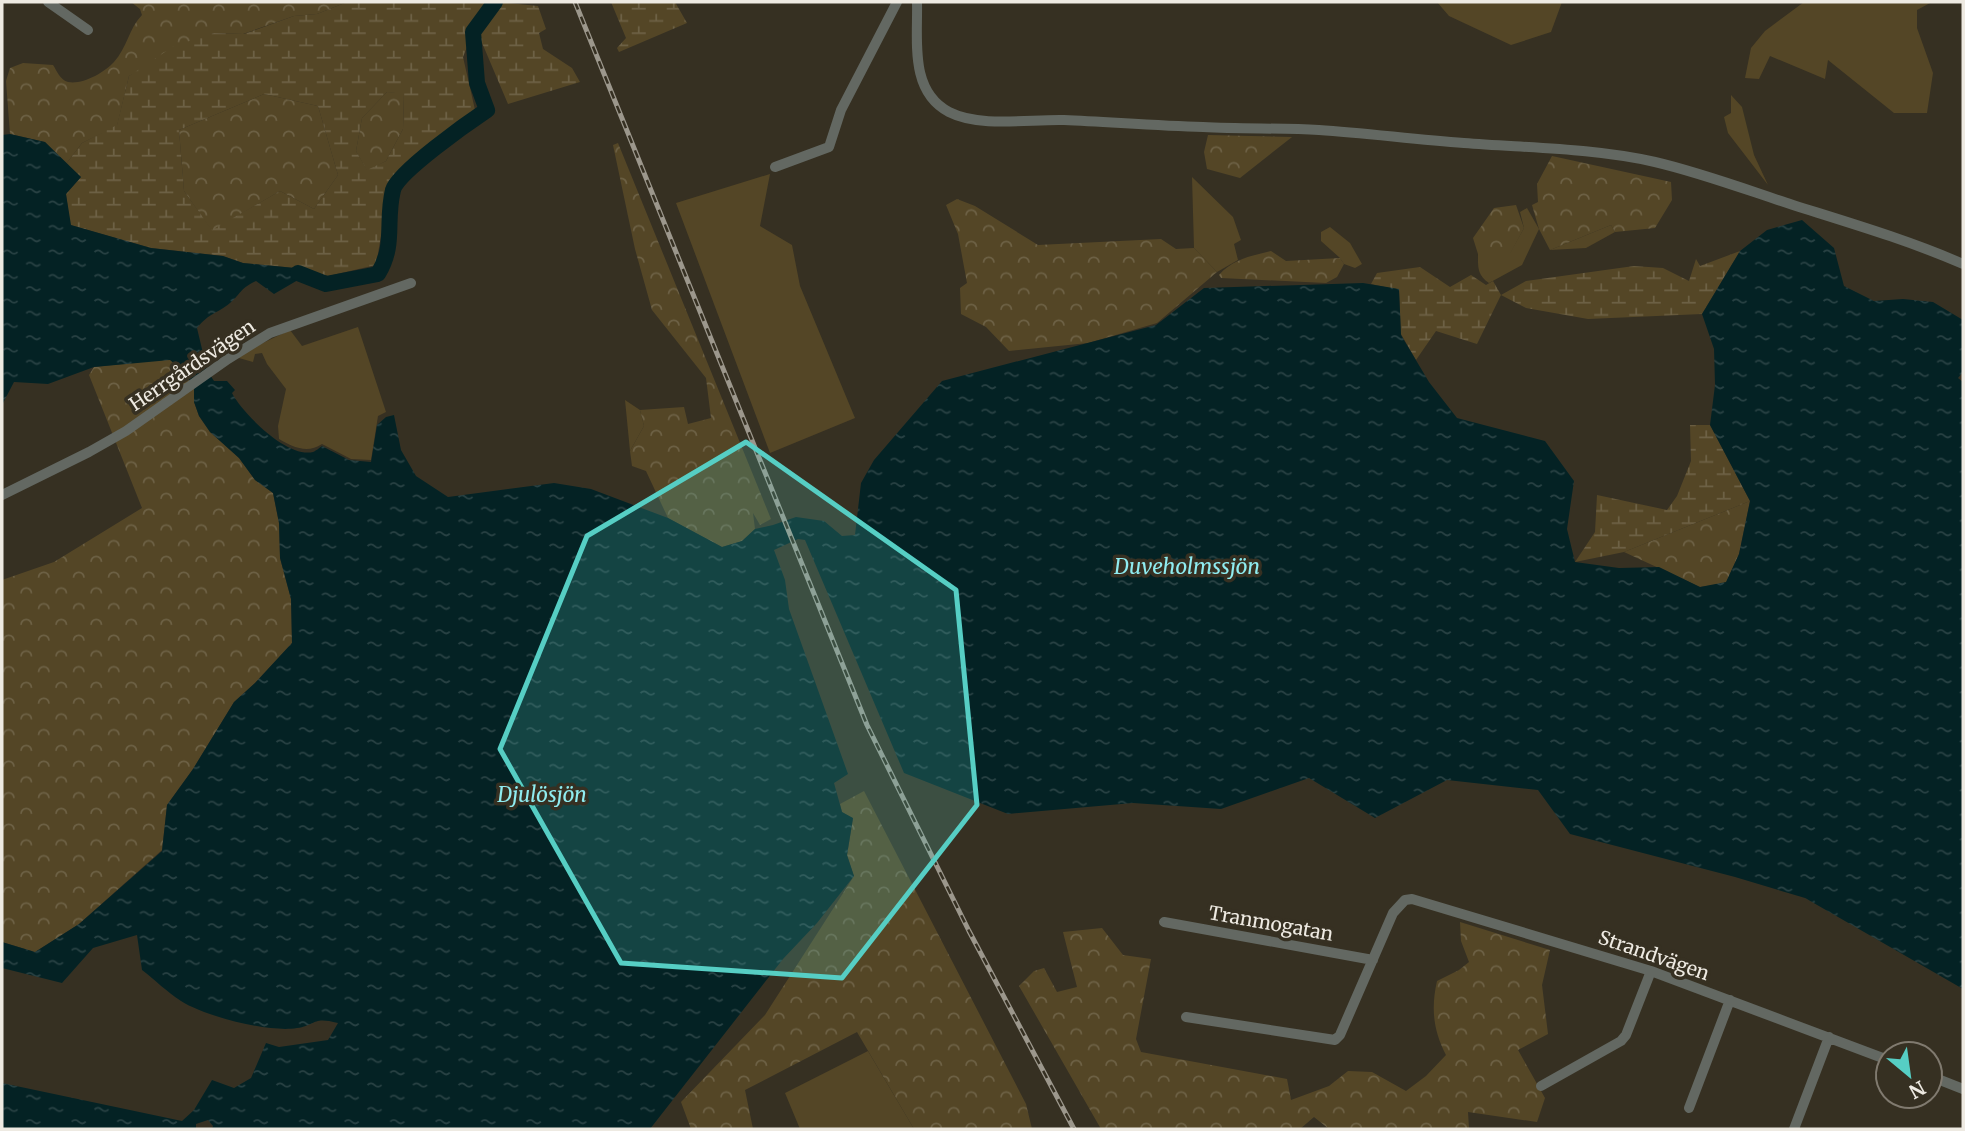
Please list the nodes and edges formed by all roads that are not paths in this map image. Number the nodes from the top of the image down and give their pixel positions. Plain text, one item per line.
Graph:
1 (48, 2) edge
2 (897, 2) edge
3 (917, 2) edge
4 (88, 30) dead end
5 (775, 167) dead end
6 (1963, 264) edge
7 (411, 283) dead end
8 (2, 495) edge
9 (1164, 922) dead end
10 (1373, 960) junction
11 (1651, 971) junction
12 (1730, 1000) junction
13 (1186, 1017) dead end
14 (1829, 1037) junction
15 (1874, 1055) edge
16 (1944, 1082) edge
17 (1541, 1086) dead end
18 (1963, 1089) edge
19 (1689, 1108) dead end
20 (1794, 1129) edge

1 - 4 street
2 - 5 street
3 - 6 street
7 - 8 street, Herrgårdsvägen
9 - 10 street, Tranmogatan
10 - 11 street, Strandvägen
10 - 13 street
11 - 12 street, Strandvägen
11 - 17 street
12 - 14 street, Strandvägen
12 - 19 street
14 - 15 street, Strandvägen
14 - 20 street
16 - 18 street

